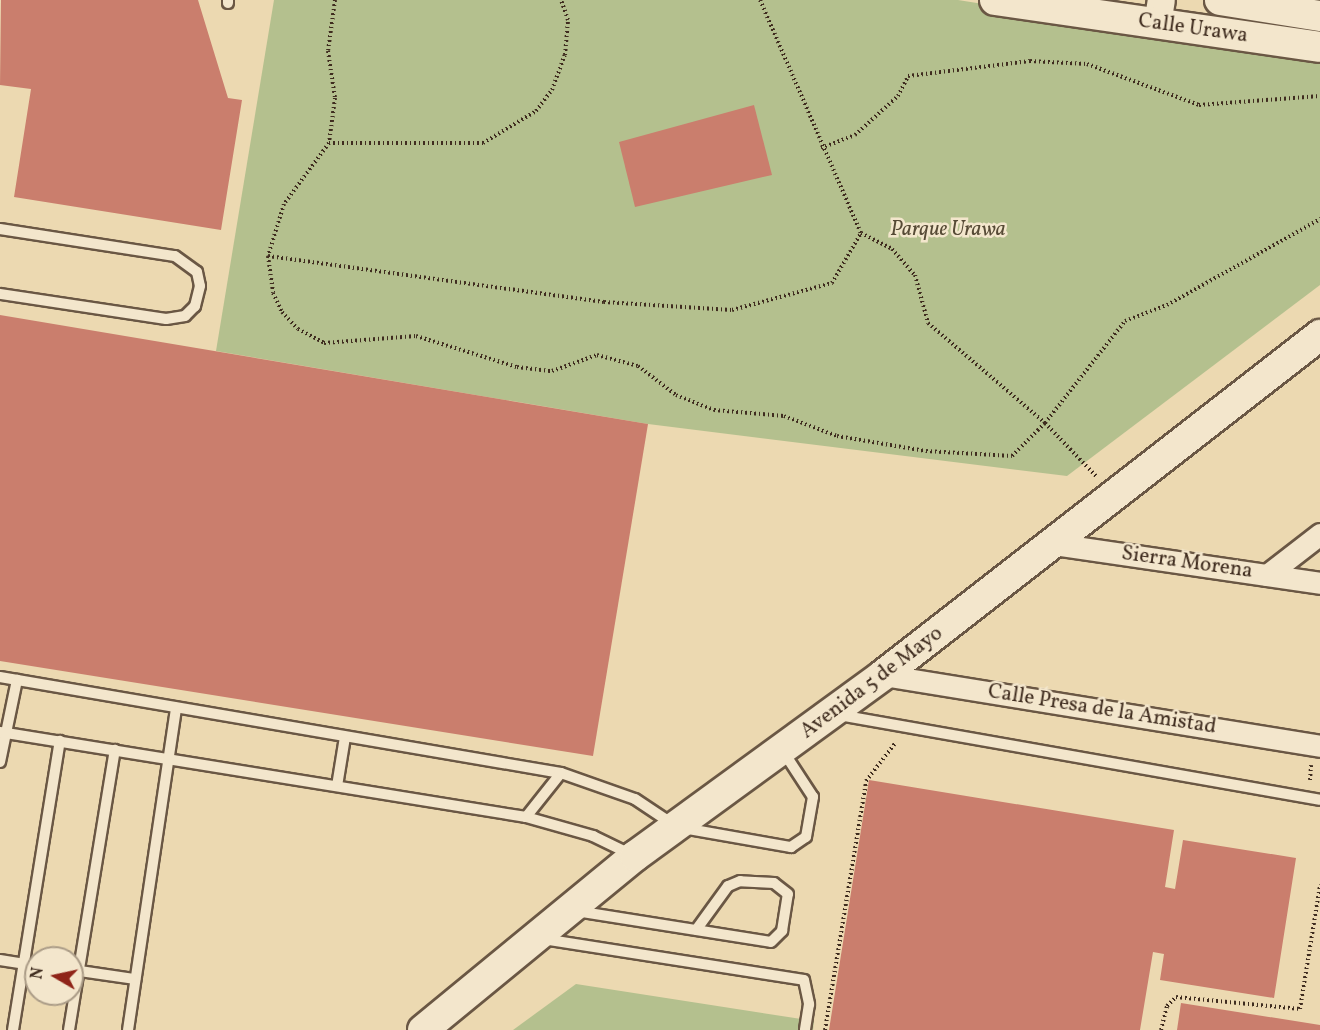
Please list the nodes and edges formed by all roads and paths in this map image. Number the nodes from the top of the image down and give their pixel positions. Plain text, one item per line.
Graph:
1 (335, 0) edge
2 (561, 0) edge
3 (760, 0) edge
4 (995, 0) edge
5 (1220, 0) edge
6 (1255, 3) edge
7 (1159, 12) edge
8 (1320, 16) edge
9 (1320, 47) edge
10 (1320, 96) edge
11 (329, 143) junction
12 (821, 148) junction
13 (1320, 219) edge
14 (0, 230) edge
15 (861, 233) junction
16 (268, 256) junction
17 (0, 294) edge
18 (1320, 335) edge
19 (1045, 423) junction
20 (1115, 496) junction
21 (1320, 534) edge
22 (1054, 544) junction
23 (1267, 575) junction
24 (1320, 583) edge
25 (883, 675) junction
26 (0, 677) edge
27 (17, 680) junction
28 (176, 708) junction
29 (832, 714) junction
30 (908, 727) junction
31 (2, 733) edge
32 (345, 737) junction
33 (60, 741) junction
34 (1320, 746) edge
35 (115, 750) junction
36 (783, 750) junction
37 (170, 758) junction
38 (0, 762) edge
39 (561, 773) junction
40 (337, 786) junction
41 (1320, 800) edge
42 (526, 817) junction
43 (677, 827) junction
44 (635, 856) junction
45 (1320, 885) edge
46 (567, 909) junction
47 (696, 930) junction
48 (534, 938) junction
49 (33, 946) edge
50 (80, 946) edge
51 (0, 960) edge
52 (24, 964) edge
53 (84, 972) edge
54 (135, 979) junction
55 (24, 990) edge
56 (71, 1006) edge
57 (13, 1030) edge
58 (69, 1030) edge
59 (128, 1030) edge
60 (423, 1030) edge
61 (805, 1030) edge
62 (825, 1030) edge
63 (1161, 1030) edge

1 - 11 path
2 - 11 path
3 - 12 path
4 - 7 main road, Calle Urawa
5 - 6 main road, Calle Urawa
6 - 8 main road, Calle Urawa
7 - 9 main road, Calle Urawa
10 - 12 path
11 - 16 path
12 - 15 path
13 - 19 path
14 - 17 lane
15 - 16 path
15 - 19 path
16 - 19 path
18 - 20 main road, Avenida 5 de Mayo
19 - 20 path
20 - 22 main road, Avenida 5 de Mayo
21 - 23 street
22 - 23 street, Sierra Morena
22 - 25 main road, Avenida 5 de Mayo
23 - 24 street, Sierra Morena
25 - 29 main road, Avenida 5 de Mayo
25 - 34 street, Calle Presa de la Amistad
26 - 27 lane
27 - 28 lane
27 - 31 lane
28 - 32 lane
28 - 37 lane
29 - 30 lane
29 - 36 main road, Avenida 5 de Mayo
30 - 41 lane
30 - 62 path
31 - 33 lane
31 - 38 lane
32 - 39 lane
32 - 40 lane
33 - 35 lane
33 - 49 lane
35 - 37 lane
35 - 50 lane
36 - 43 main road, Avenida 5 de Mayo
36 - 43 lane
37 - 40 lane
37 - 54 lane
39 - 42 lane
39 - 43 lane
40 - 42 lane
42 - 44 lane
43 - 44 main road, Avenida 5 de Mayo
44 - 46 main road, Avenida 5 de Mayo
45 - 63 path
46 - 47 lane
46 - 48 main road, Avenida 5 de Mayo
47 - 47 lane
48 - 60 main road, Avenida 5 de Mayo
48 - 61 lane
51 - 52 lane
53 - 54 lane
54 - 59 lane
55 - 57 lane
56 - 58 lane

